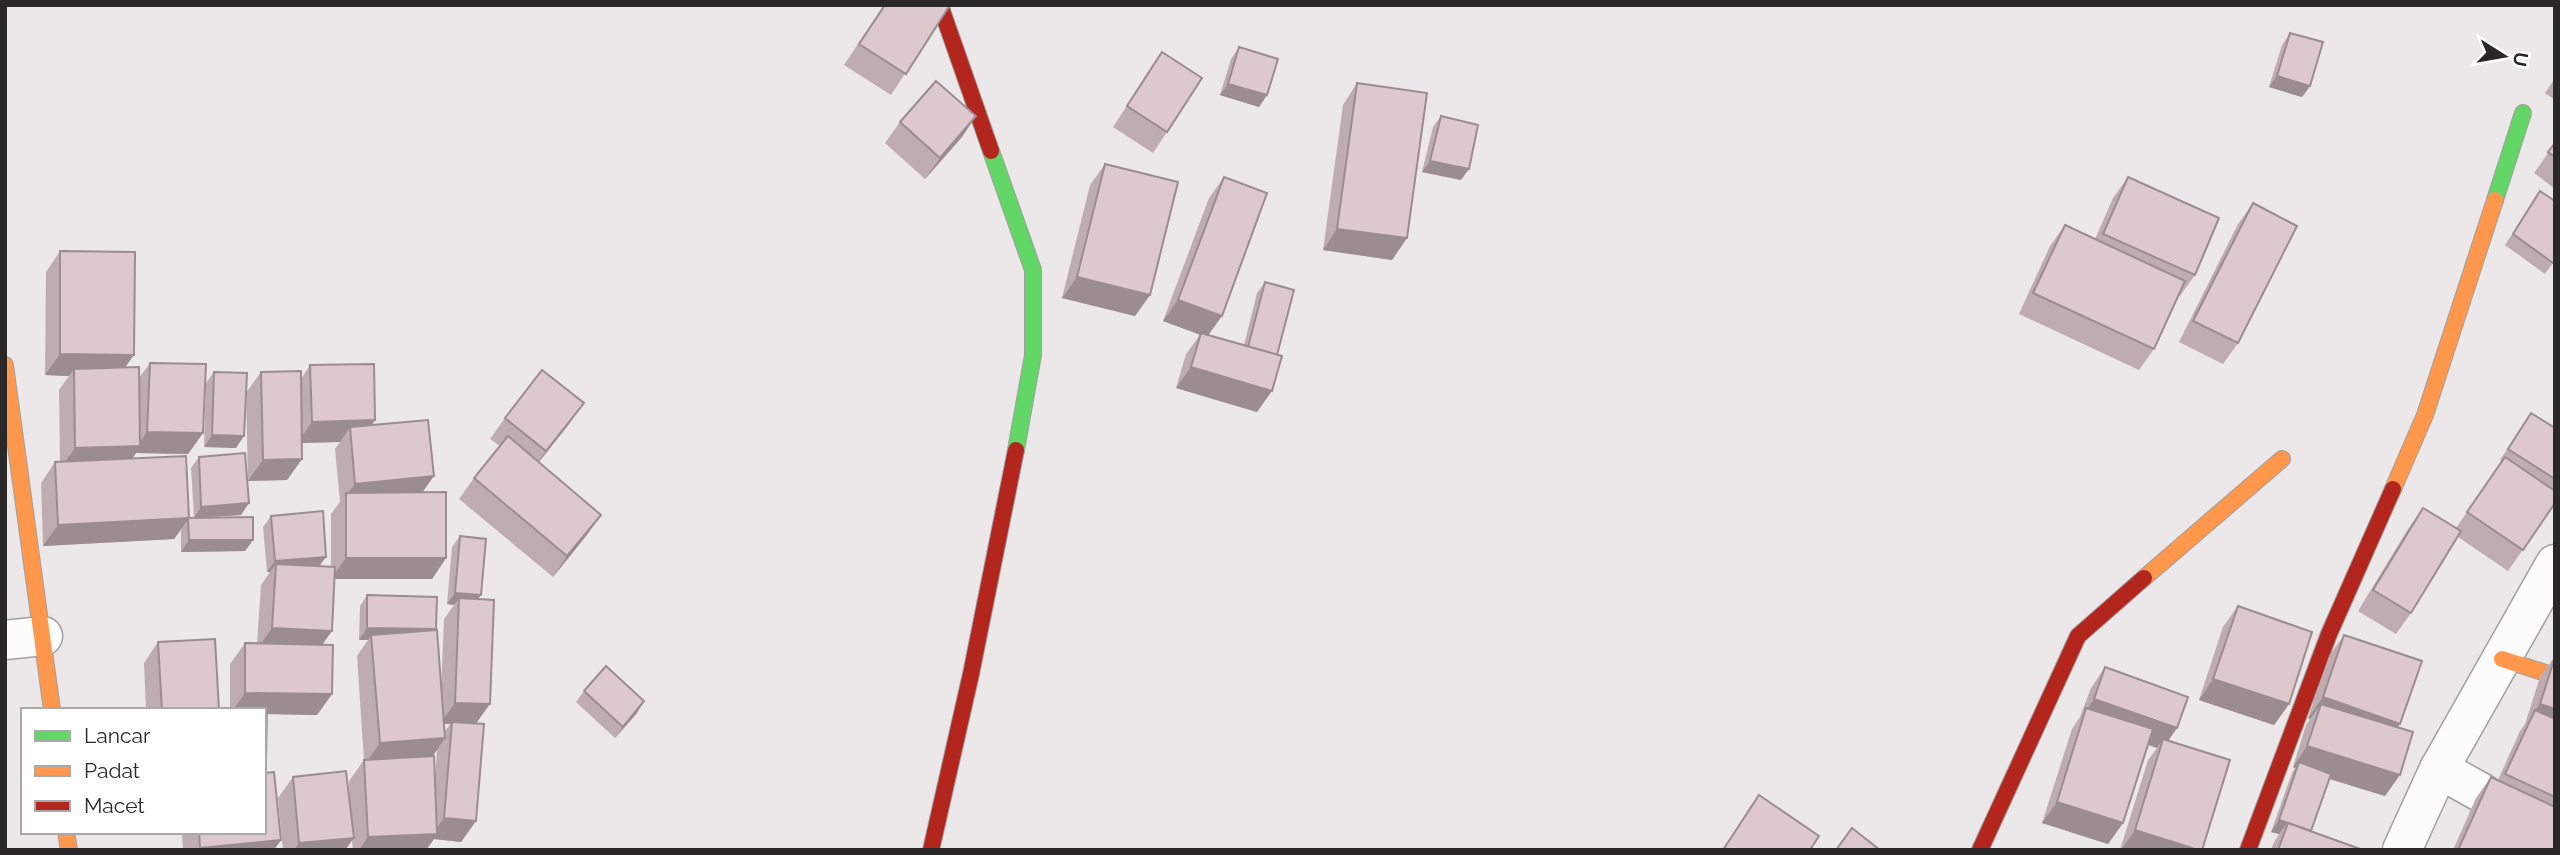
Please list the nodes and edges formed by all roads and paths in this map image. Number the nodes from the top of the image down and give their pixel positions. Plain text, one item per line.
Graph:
1 (940, 5) edge
2 (2524, 113) dead end
3 (5, 365) edge
4 (2282, 458) dead end
5 (2555, 564) edge
6 (43, 636) junction
7 (5, 640) edge
8 (2502, 659) junction
9 (2555, 676) edge
10 (52, 708) edge
11 (2439, 769) junction
12 (2482, 793) edge
13 (931, 850) edge
14 (1980, 850) edge
15 (2248, 850) edge
16 (2402, 850) edge

1 - 13 main road
2 - 15 main road
3 - 6 main road
4 - 14 main road
5 - 8 street
6 - 7 street
6 - 10 main road
8 - 9 main road
8 - 11 street
11 - 12 street
11 - 16 street

